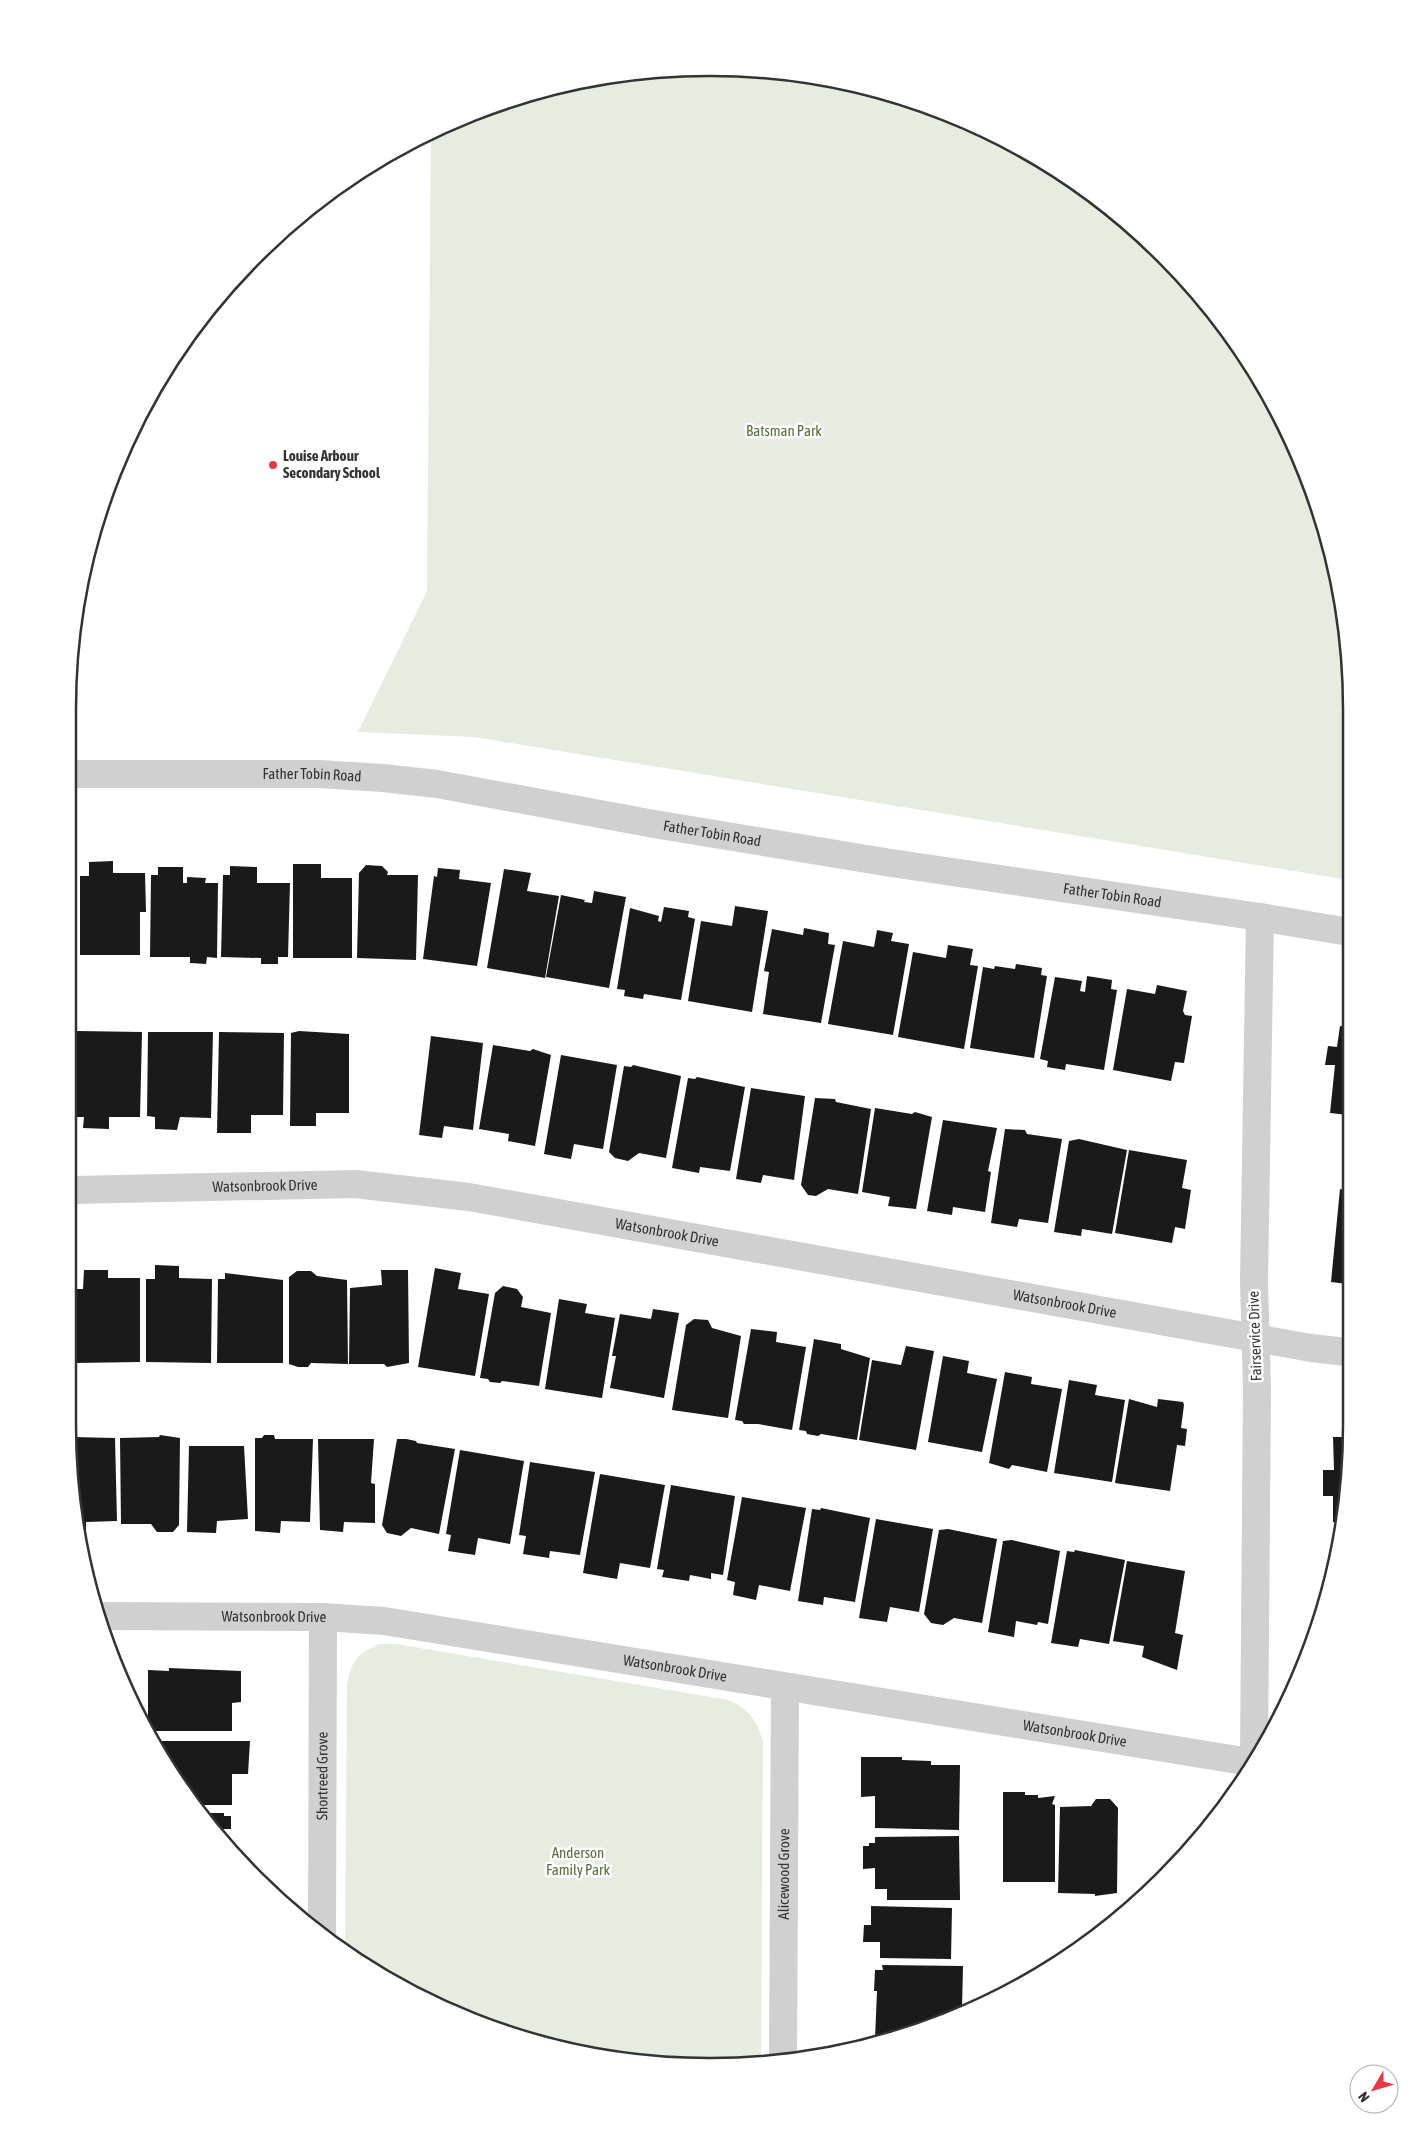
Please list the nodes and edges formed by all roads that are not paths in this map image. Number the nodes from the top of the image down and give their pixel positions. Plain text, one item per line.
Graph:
1 (76, 774) edge
2 (1260, 917) junction
3 (1343, 931) edge
4 (76, 1190) edge
5 (1255, 1337) junction
6 (1343, 1352) edge
7 (106, 1616) edge
8 (324, 1616) junction
9 (785, 1687) junction
10 (1254, 1747) edge
11 (1245, 1761) edge
12 (322, 1925) edge
13 (783, 2053) edge

1 - 2 street, Father Tobin Road
2 - 3 street, Father Tobin Road
2 - 5 street, Fairservice Drive
4 - 5 street, Watsonbrook Drive
5 - 6 street, Watsonbrook Drive
5 - 10 street, Fairservice Drive
7 - 8 street, Watsonbrook Drive
8 - 9 street, Watsonbrook Drive
8 - 12 street, Shortreed Grove
9 - 11 street, Watsonbrook Drive
9 - 13 street, Alicewood Grove

